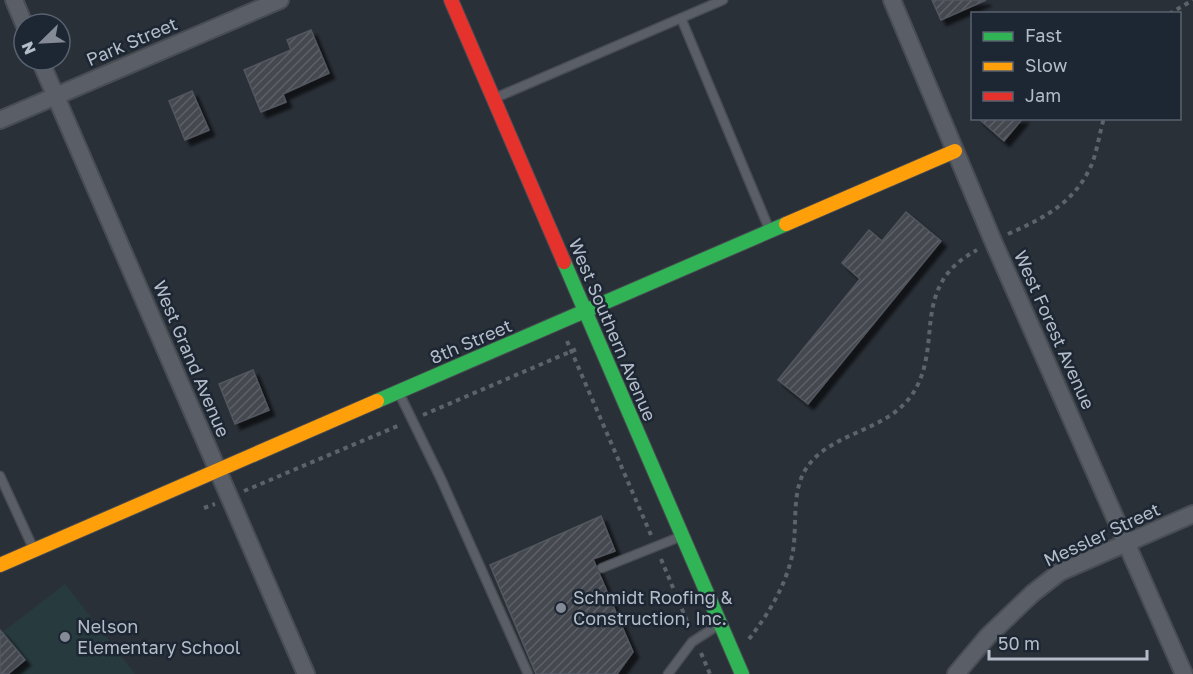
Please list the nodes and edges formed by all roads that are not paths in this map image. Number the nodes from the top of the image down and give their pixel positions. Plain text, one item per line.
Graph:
1 (280, 0) edge
2 (450, 0) edge
3 (723, 0) edge
4 (892, 0) edge
5 (681, 18) junction
6 (45, 72) edge
7 (55, 96) junction
8 (493, 99) junction
9 (0, 120) edge
10 (955, 152) junction
11 (771, 232) junction
12 (585, 313) junction
13 (399, 393) junction
14 (218, 471) junction
15 (0, 476) edge
16 (1193, 514) edge
17 (682, 536) junction
18 (1127, 543) junction
19 (34, 550) junction
20 (0, 565) edge
21 (602, 568) dead end
22 (720, 624) junction
23 (306, 674) edge
24 (528, 674) edge
25 (668, 674) edge
26 (741, 674) edge
27 (956, 674) edge
28 (1184, 674) edge

1 - 7 street, Park Street
2 - 8 street, West Southern Avenue
3 - 5 lane
4 - 10 street, West Forest Avenue
5 - 8 lane
5 - 11 lane
6 - 7 street, West Grand Avenue
7 - 9 street, Park Street
7 - 14 street, West Grand Avenue
8 - 12 street, West Southern Avenue
10 - 11 street, 8th Street
10 - 18 street, West Forest Avenue
11 - 12 street, 8th Street
12 - 13 street, 8th Street
12 - 17 street, West Southern Avenue
13 - 14 street, 8th Street
13 - 24 lane
14 - 19 street, 8th Street
14 - 23 street, West Grand Avenue
15 - 19 lane
16 - 18 street, Messler Street
17 - 21 lane
17 - 22 street, West Southern Avenue
18 - 27 street, Messler Street
18 - 28 street, West Forest Avenue
19 - 20 street, 8th Street
22 - 25 lane
22 - 26 street, West Southern Avenue

